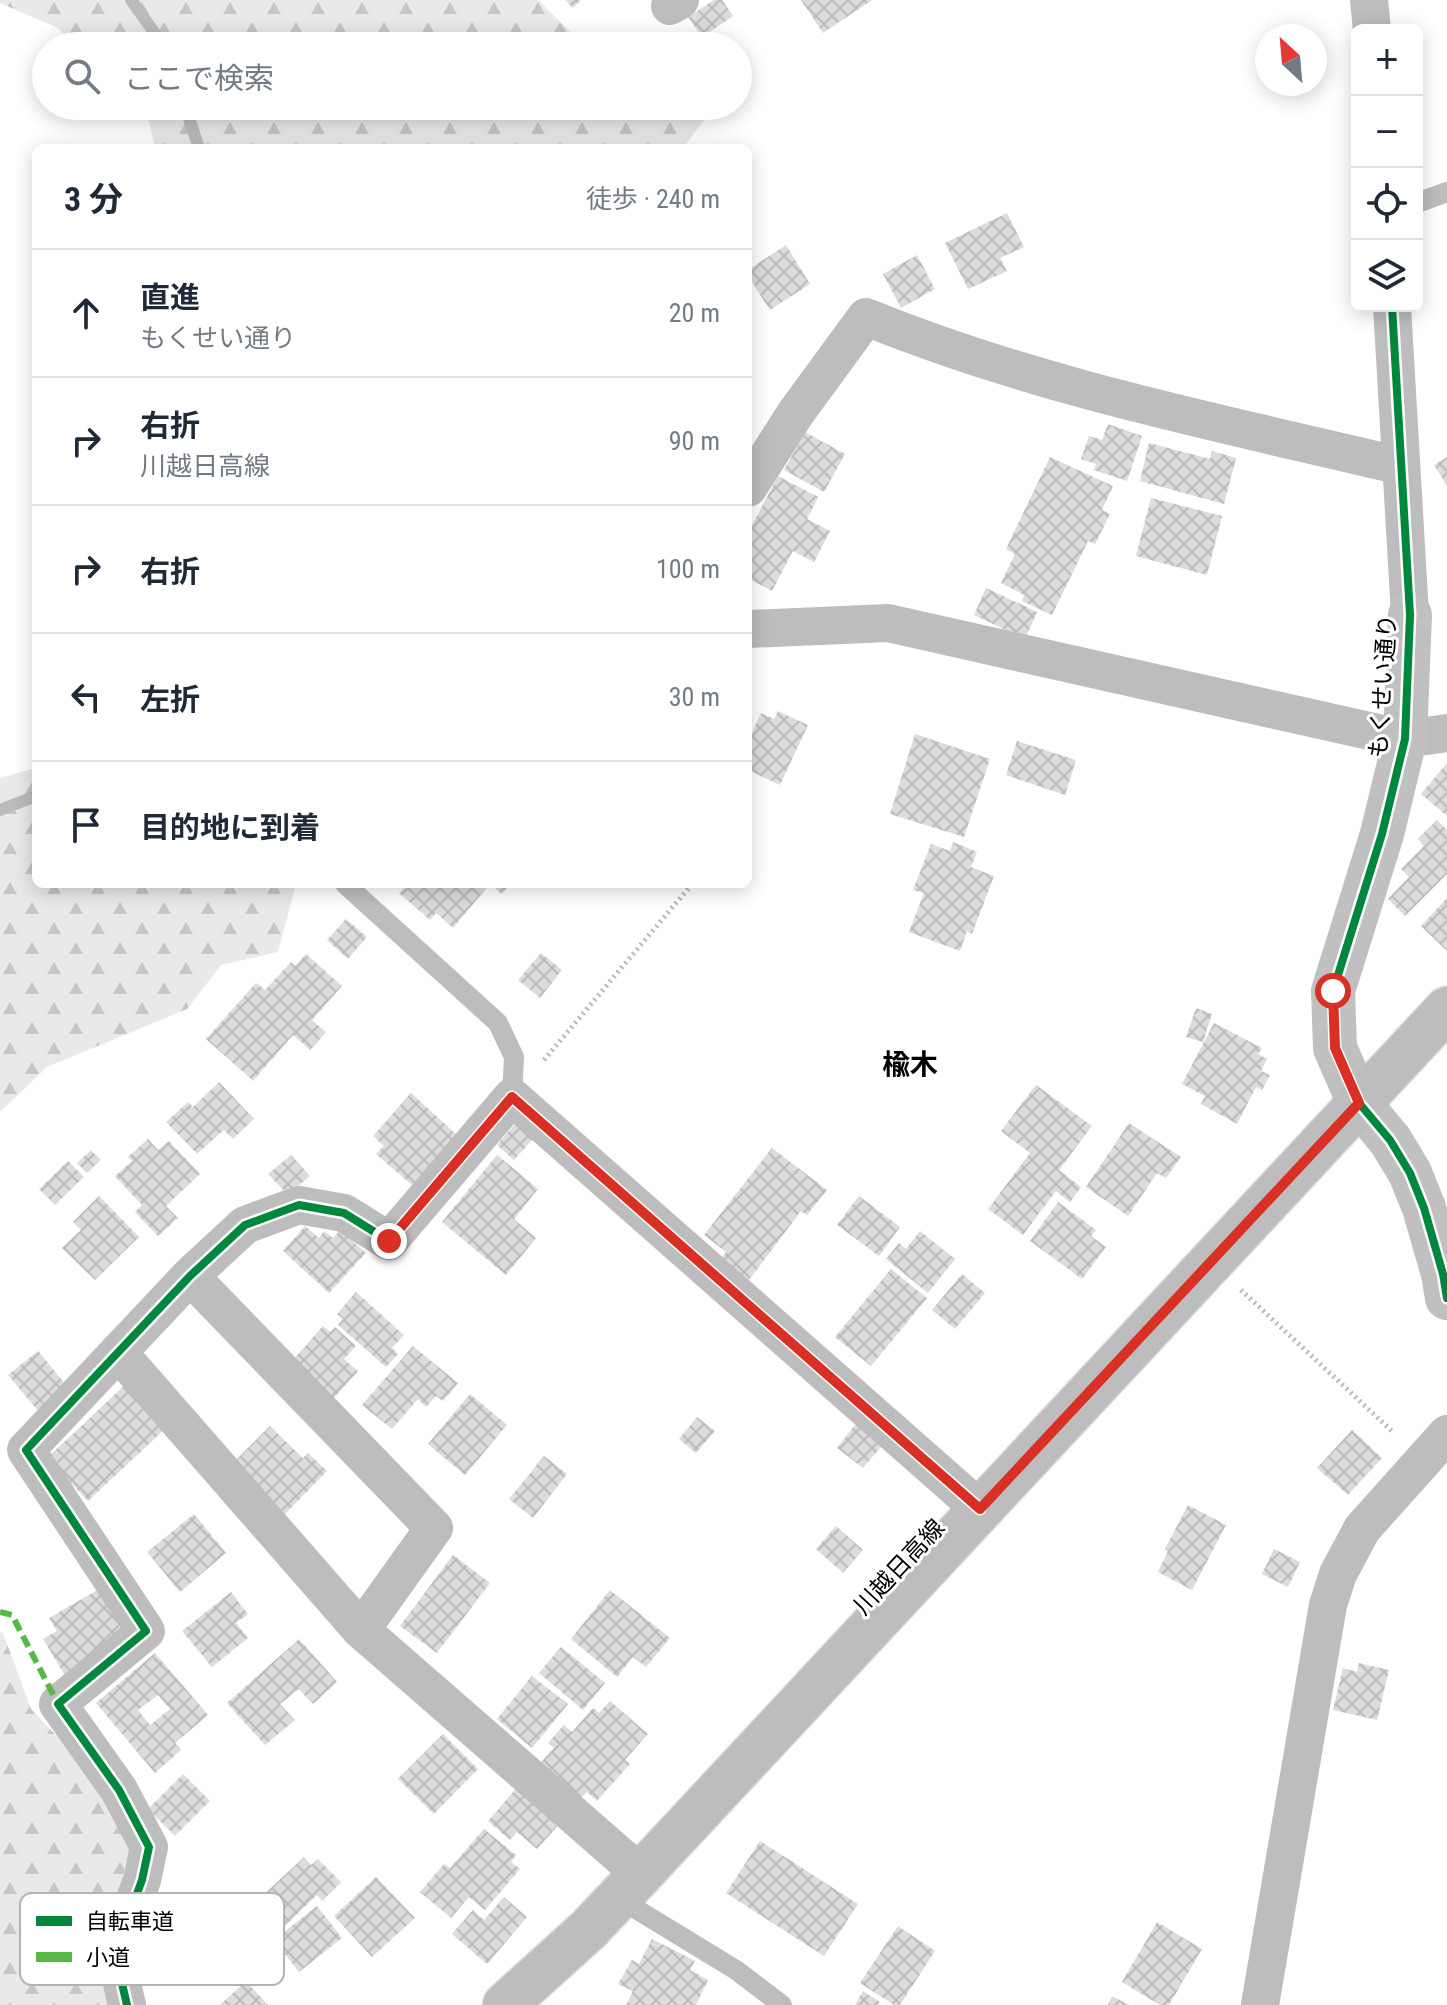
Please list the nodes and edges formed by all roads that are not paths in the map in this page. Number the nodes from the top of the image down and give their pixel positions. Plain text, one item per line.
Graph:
1 (1369, 0) edge
2 (1371, 24) edge
3 (1447, 192) edge
4 (1423, 201) edge
5 (1392, 312) edge
6 (1401, 466) junction
7 (752, 482) edge
8 (1410, 615) joint
9 (752, 629) edge
10 (1447, 733) edge
11 (1405, 739) junction
12 (349, 888) edge
13 (1447, 1009) edge
14 (512, 1097) junction
15 (1359, 1103) junction
16 (190, 1276) junction
17 (1446, 1281) edge
18 (118, 1352) junction
19 (1435, 1448) edge
20 (980, 1509) junction
21 (361, 1630) junction
22 (630, 1886) junction
23 (137, 1893) edge
24 (122, 1985) edge
25 (127, 2005) edge
26 (505, 2005) edge
27 (782, 2005) edge
28 (1260, 2005) edge

1 - 2 street
3 - 4 lane
5 - 6 street, もくせい通り
6 - 7 street
6 - 8 street, もくせい通り
8 - 11 street, もくせい通り
9 - 11 street
10 - 11 street
11 - 15 street, もくせい通り
12 - 14 lane
13 - 15 main road, 川越日高線
14 - 16 street
14 - 20 street
15 - 17 street, もくせい通り
15 - 20 main road, 川越日高線
16 - 18 street
16 - 21 street
18 - 21 street
18 - 23 street
19 - 28 street
20 - 22 main road, 川越日高線
21 - 22 street
22 - 26 main road, 川越日高線
22 - 27 lane
24 - 25 street

